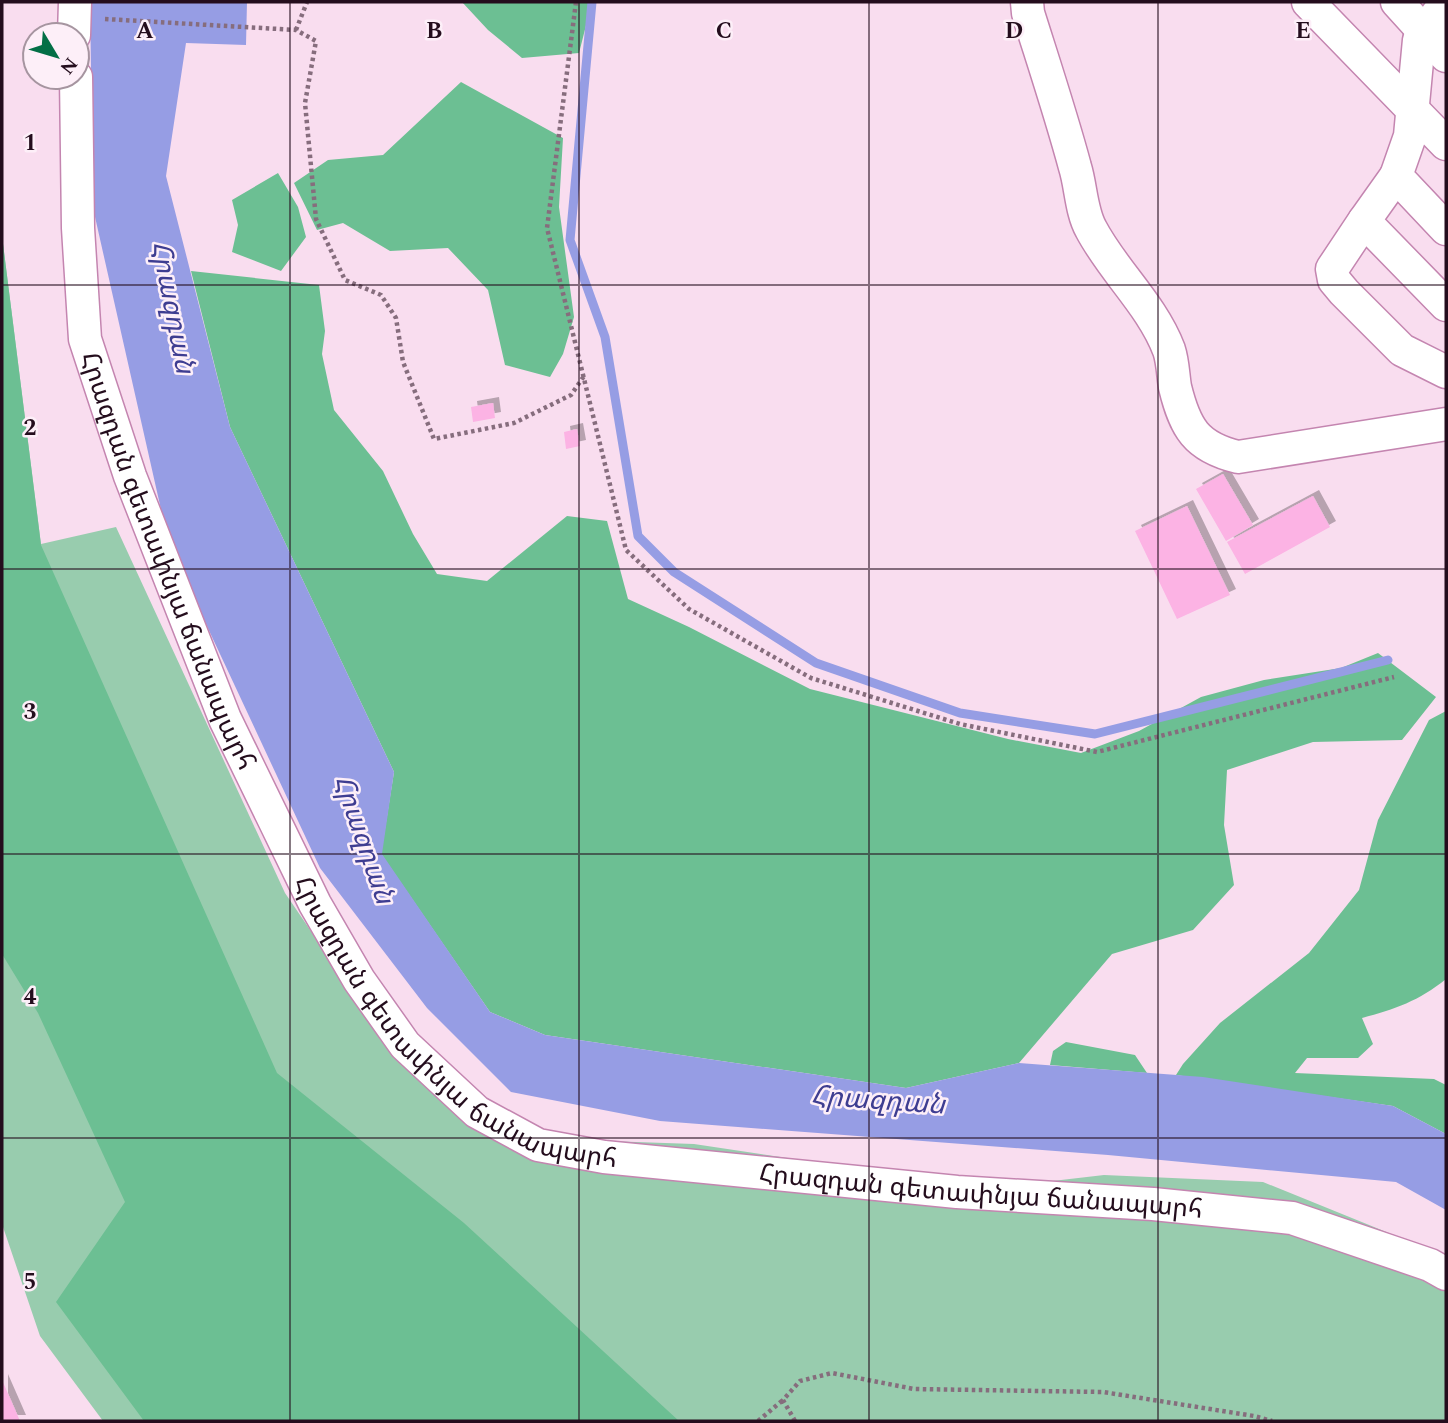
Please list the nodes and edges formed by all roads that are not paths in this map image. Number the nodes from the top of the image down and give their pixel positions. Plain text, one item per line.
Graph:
1 (1027, 2) edge
2 (1308, 2) edge
3 (1397, 2) edge
4 (1446, 2) edge
5 (1425, 32) junction
6 (1446, 56) edge
7 (76, 91) edge
8 (1412, 109) junction
9 (1446, 144) edge
10 (1395, 176) junction
11 (1364, 221) junction
12 (1446, 229) edge
13 (1446, 305) edge
14 (1446, 372) edge
15 (1446, 424) edge
16 (1446, 1273) edge

1 - 15 street
2 - 8 street
3 - 5 street
4 - 5 street
5 - 6 street
5 - 8 street
7 - 16 street, Հրազդան գետափնյա ճանապարհ
8 - 9 street
8 - 10 street
10 - 11 street
10 - 12 street
11 - 13 street
11 - 14 street

